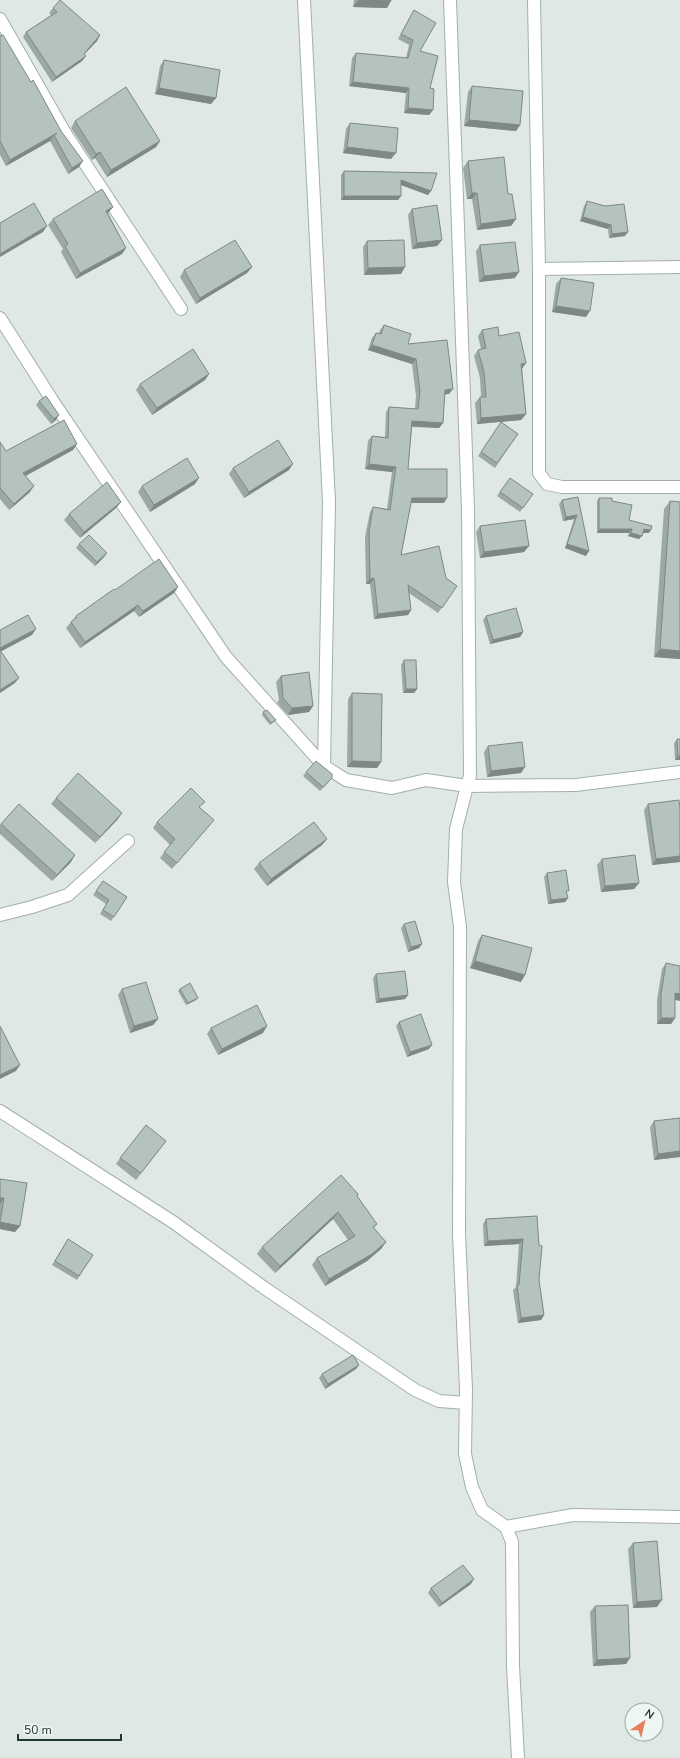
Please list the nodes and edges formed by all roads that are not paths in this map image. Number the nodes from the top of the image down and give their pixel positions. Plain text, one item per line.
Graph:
1 (304, 0) edge
2 (450, 0) edge
3 (534, 0) edge
4 (0, 19) edge
5 (680, 267) edge
6 (539, 269) junction
7 (181, 309) dead end
8 (0, 318) edge
9 (680, 487) edge
10 (324, 766) junction
11 (680, 772) edge
12 (467, 786) junction
13 (128, 841) dead end
14 (0, 915) edge
15 (0, 1111) edge
16 (466, 1403) junction
17 (680, 1517) edge
18 (506, 1527) junction
19 (518, 1758) edge

1 - 10 street
2 - 12 street
3 - 6 street
4 - 7 street
5 - 6 street
6 - 9 street
8 - 10 street
10 - 12 street
11 - 12 street
12 - 16 street
13 - 14 street
15 - 16 street
16 - 18 street
17 - 18 street
18 - 19 street

